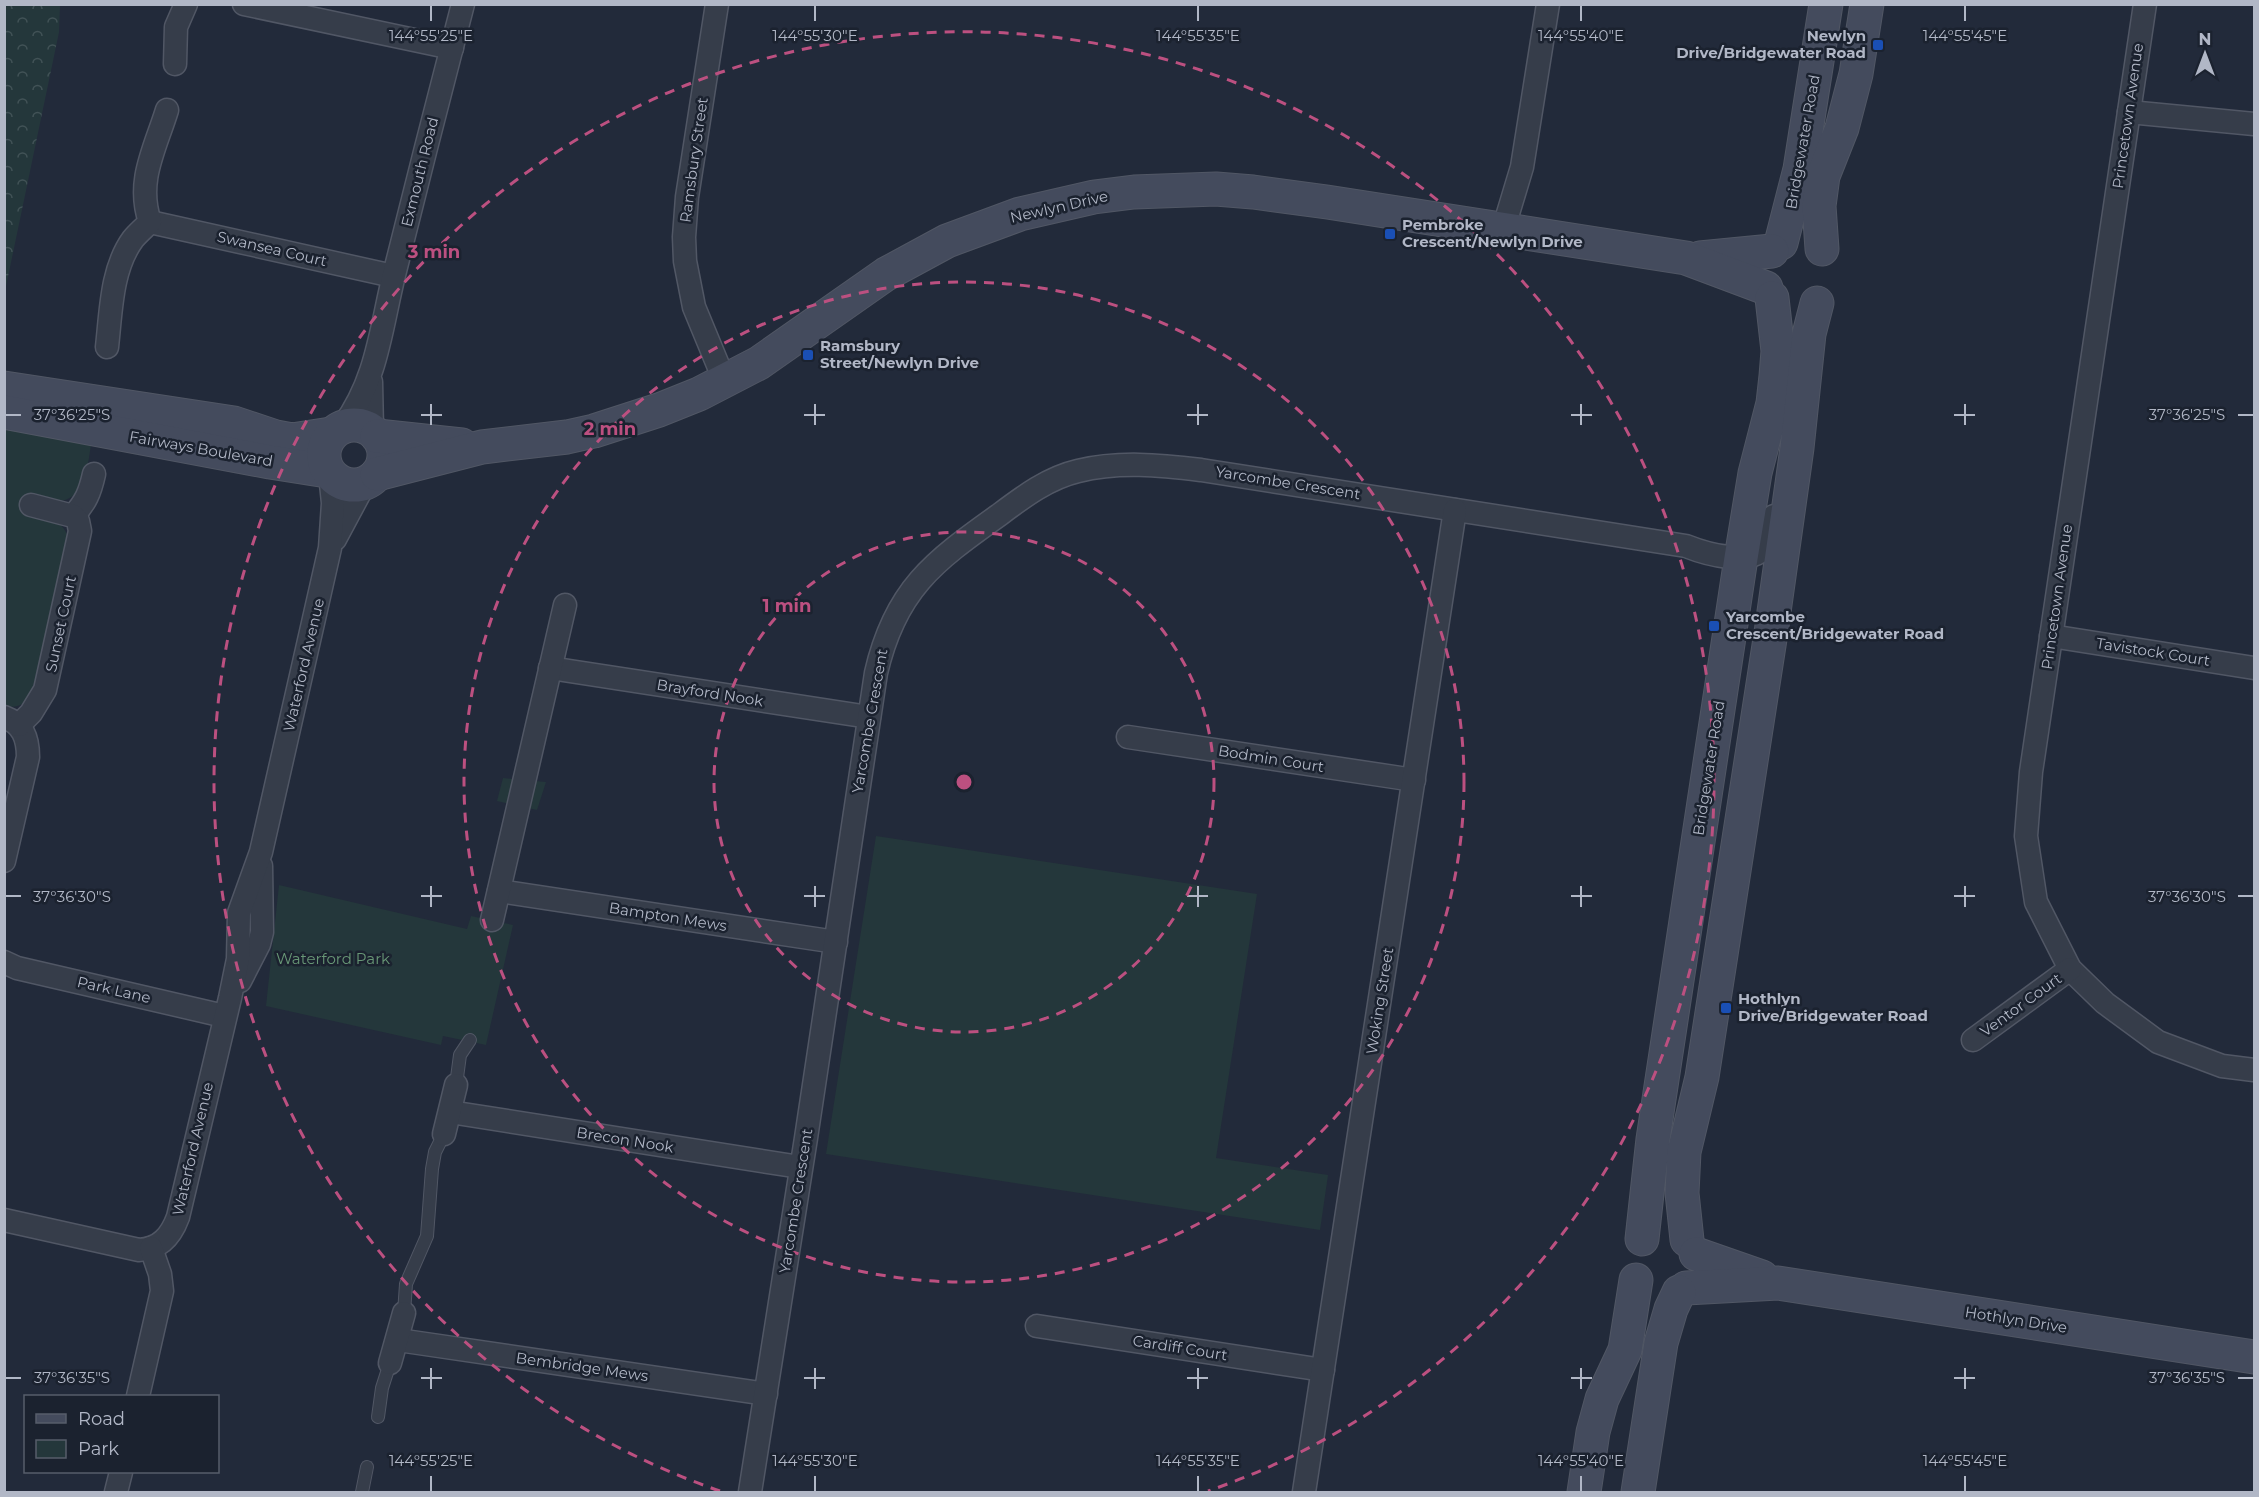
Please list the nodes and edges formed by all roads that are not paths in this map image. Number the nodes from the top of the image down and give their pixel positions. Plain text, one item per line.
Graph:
1 (186, 4) edge
2 (244, 4) edge
3 (463, 4) edge
4 (717, 4) edge
5 (1548, 4) edge
6 (1827, 4) edge
7 (1867, 4) edge
8 (2145, 4) edge
9 (452, 48) junction
10 (175, 64) dead end
11 (167, 110) dead end
12 (2129, 112) junction
13 (2254, 124) edge
14 (150, 222) junction
15 (1512, 231) junction
16 (1777, 247) junction
17 (1822, 249) junction
18 (1686, 258) junction
19 (393, 276) junction
20 (1769, 293) junction
21 (1818, 303) junction
22 (107, 347) dead end
23 (725, 382) junction
24 (4, 388) edge
25 (4, 412) edge
26 (356, 432) junction
27 (482, 447) junction
28 (1797, 448) junction
29 (329, 473) junction
30 (94, 474) dead end
31 (371, 479) junction
32 (31, 505) dead end
33 (1455, 510) junction
34 (73, 516) junction
35 (1744, 542) junction
36 (1686, 546) junction
37 (330, 548) junction
38 (565, 604) dead end
39 (2051, 636) junction
40 (550, 668) junction
41 (2254, 668) edge
42 (869, 717) junction
43 (12, 721) edge
44 (1128, 737) dead end
45 (1414, 780) junction
46 (4, 861) edge
47 (499, 891) junction
48 (492, 920) dead end
49 (836, 942) junction
50 (4, 962) edge
51 (2070, 969) junction
52 (227, 1007) junction
53 (470, 1040) dead end
54 (1973, 1040) dead end
55 (2254, 1070) edge
56 (456, 1085) joint
57 (447, 1123) junction
58 (801, 1167) junction
59 (4, 1220) edge
60 (1642, 1239) junction
61 (1691, 1247) junction
62 (151, 1248) junction
63 (1636, 1280) junction
64 (1778, 1283) junction
65 (1683, 1290) junction
66 (404, 1313) joint
67 (1037, 1326) dead end
68 (398, 1340) junction
69 (2254, 1357) edge
70 (390, 1363) joint
71 (1323, 1370) junction
72 (766, 1394) junction
73 (138, 1395) edge
74 (378, 1417) dead end
75 (368, 1467) dead end
76 (121, 1473) edge
77 (116, 1492) edge
78 (362, 1492) edge
79 (750, 1492) edge
80 (1304, 1492) edge
81 (1584, 1492) edge
82 (1638, 1492) edge

1 - 10 street
2 - 9 street
3 - 9 street, Exmouth Road
4 - 23 street, Ramsbury Street
5 - 15 street
6 - 16 street, Bridgewater Road
7 - 17 street, Bridgewater Road
8 - 12 street, Princetown Avenue
9 - 19 street, Exmouth Road
11 - 14 street
12 - 13 street
12 - 39 street, Princetown Avenue
14 - 19 street, Swansea Court
14 - 22 street
15 - 18 street, Newlyn Drive
15 - 23 street, Newlyn Drive
16 - 17 street
16 - 18 street, Newlyn Drive
16 - 20 street
17 - 21 street
18 - 20 street, Newlyn Drive
19 - 26 street, Exmouth Road
20 - 21 street
20 - 35 street, Bridgewater Road
21 - 28 street
23 - 27 street, Newlyn Drive
24 - 26 street, Fairways Boulevard
25 - 29 street, Fairways Boulevard
26 - 27 street, Newlyn Drive
26 - 29 street
26 - 31 street
27 - 31 street, Newlyn Drive
28 - 35 street, Yarcombe Crescent
28 - 61 street
29 - 31 street
29 - 37 street, Waterford Avenue
30 - 34 street
31 - 37 street, Waterford Avenue
32 - 34 street
33 - 36 street, Yarcombe Crescent
33 - 42 street, Yarcombe Crescent
33 - 45 street, Woking Street
34 - 43 street, Sunset Court
35 - 36 street, Yarcombe Crescent
35 - 36 street, Yarcombe Crescent
35 - 60 street, Bridgewater Road
37 - 52 street, Waterford Avenue
38 - 40 street
39 - 41 street, Tavistock Court
39 - 51 street, Princetown Avenue
40 - 42 street, Brayford Nook
40 - 47 street
42 - 49 street, Yarcombe Crescent
43 - 46 street
44 - 45 street, Bodmin Court
45 - 71 street, Woking Street
47 - 48 street
47 - 49 street, Bampton Mews
49 - 58 street, Yarcombe Crescent
50 - 52 street, Park Lane
51 - 54 street, Ventor Court
51 - 55 street, Princetown Avenue
52 - 62 street, Waterford Avenue
53 - 56 lane
56 - 57 street
57 - 58 street, Brecon Nook
57 - 66 lane
58 - 72 street, Yarcombe Crescent
59 - 62 street
60 - 61 street
60 - 63 street
61 - 64 street, Hothlyn Drive
61 - 65 street
62 - 73 street
63 - 65 street
63 - 81 street
64 - 65 street, Hothlyn Drive
64 - 69 street, Hothlyn Drive
65 - 82 street
66 - 68 street
67 - 71 street, Cardiff Court
68 - 70 street
68 - 72 street, Bembridge Mews
70 - 74 lane
71 - 80 street, Woking Street
72 - 79 street, Yarcombe Crescent
75 - 78 lane
76 - 77 street

